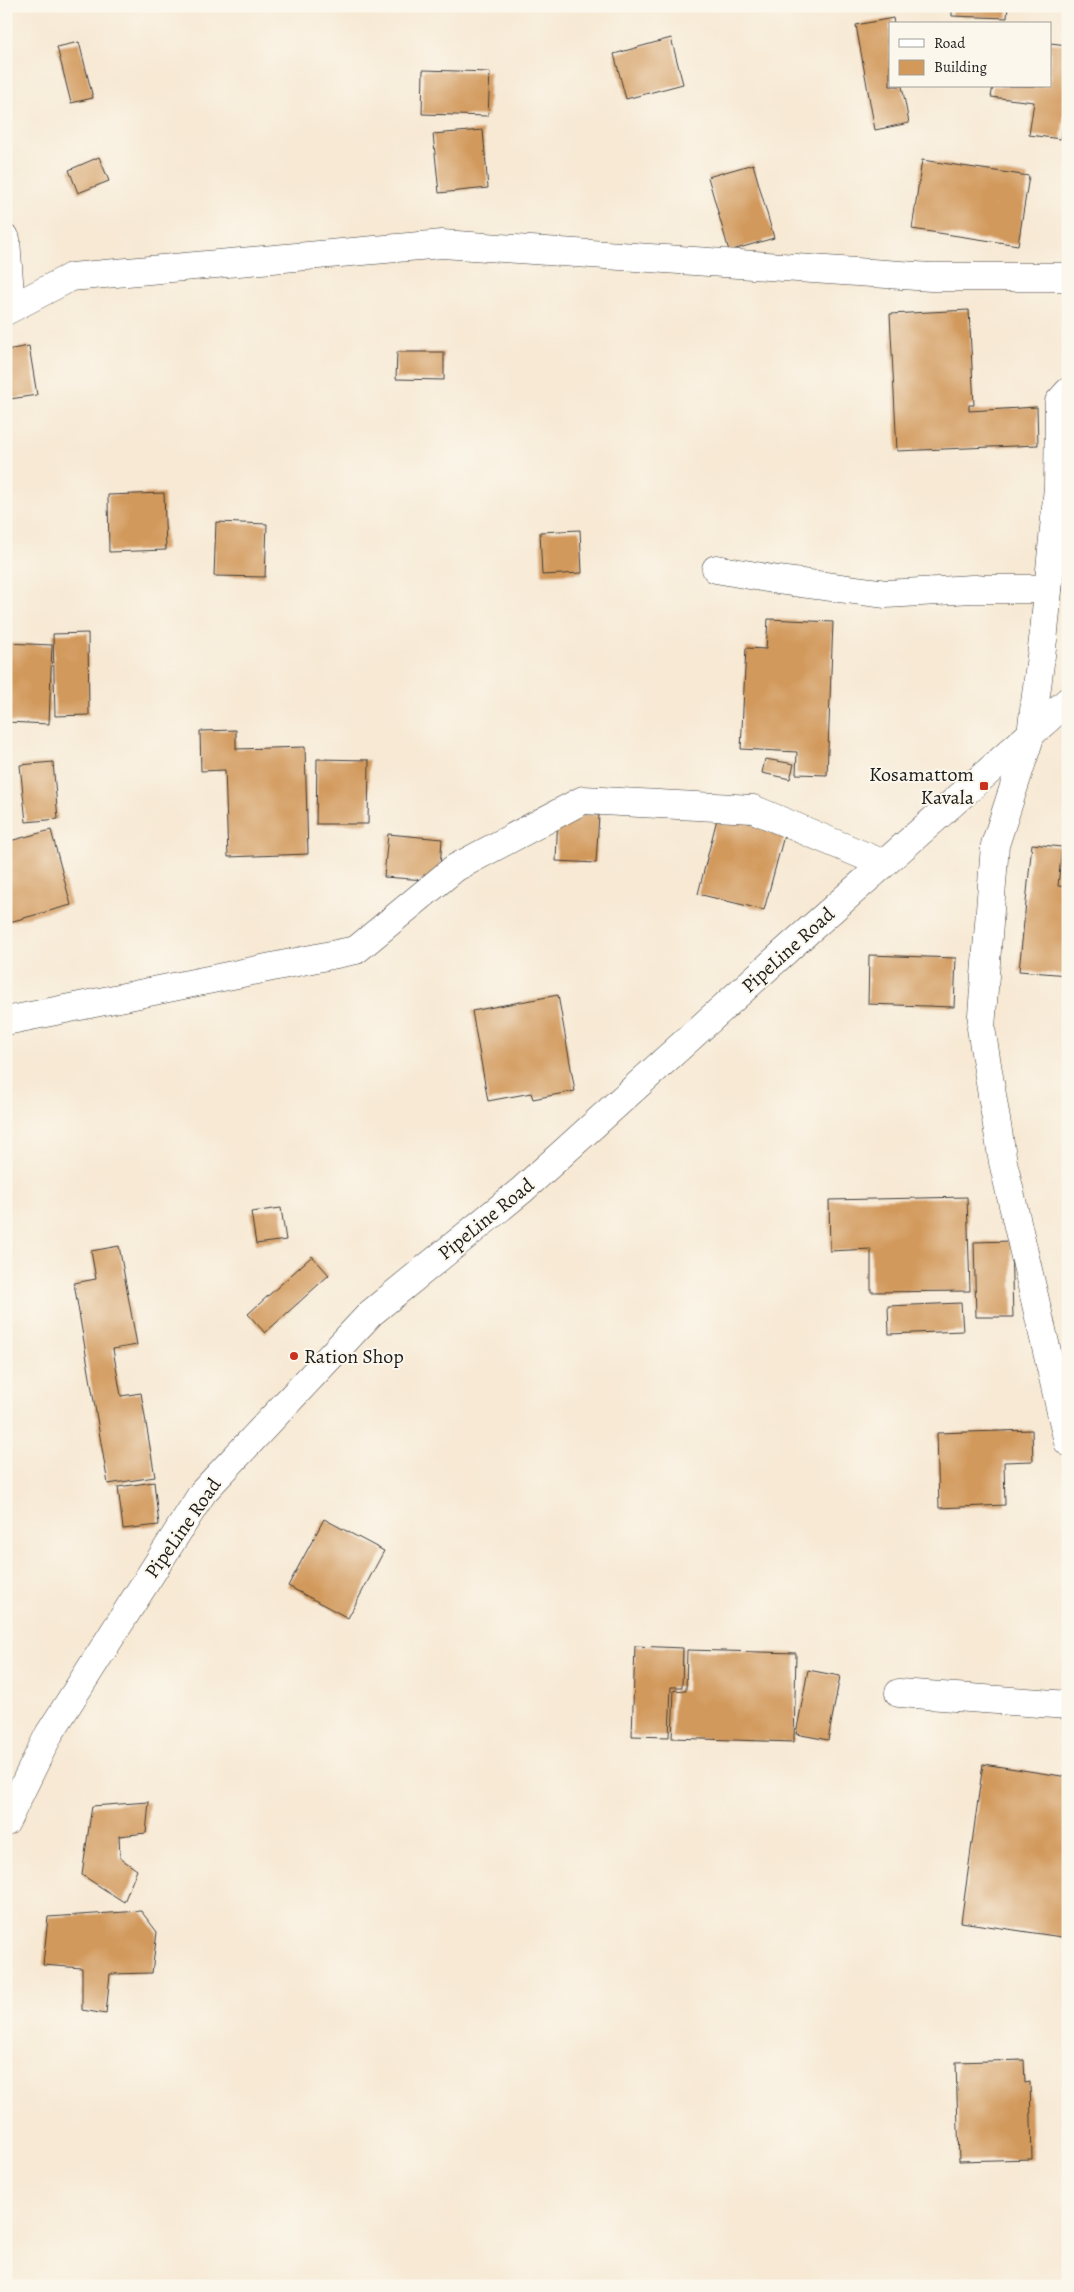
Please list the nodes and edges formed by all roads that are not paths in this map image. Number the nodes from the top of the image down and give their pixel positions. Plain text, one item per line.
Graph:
1 (6, 239) edge
2 (1068, 277) edge
3 (9, 309) edge
4 (1068, 392) edge
5 (716, 568) dead end
6 (1048, 589) junction
7 (1068, 701) edge
8 (1031, 734) junction
9 (884, 864) junction
10 (6, 1021) edge
11 (1068, 1442) edge
12 (899, 1693) dead end
13 (1068, 1705) edge
14 (16, 1784) edge
15 (6, 1822) edge

1 - 3 street
2 - 3 street
4 - 6 street
5 - 6 street
6 - 8 street
7 - 8 street, PipeLine Road
8 - 9 street, PipeLine Road
8 - 11 street
9 - 10 street
9 - 14 street, PipeLine Road
12 - 13 street
14 - 15 street, PipeLine Road

